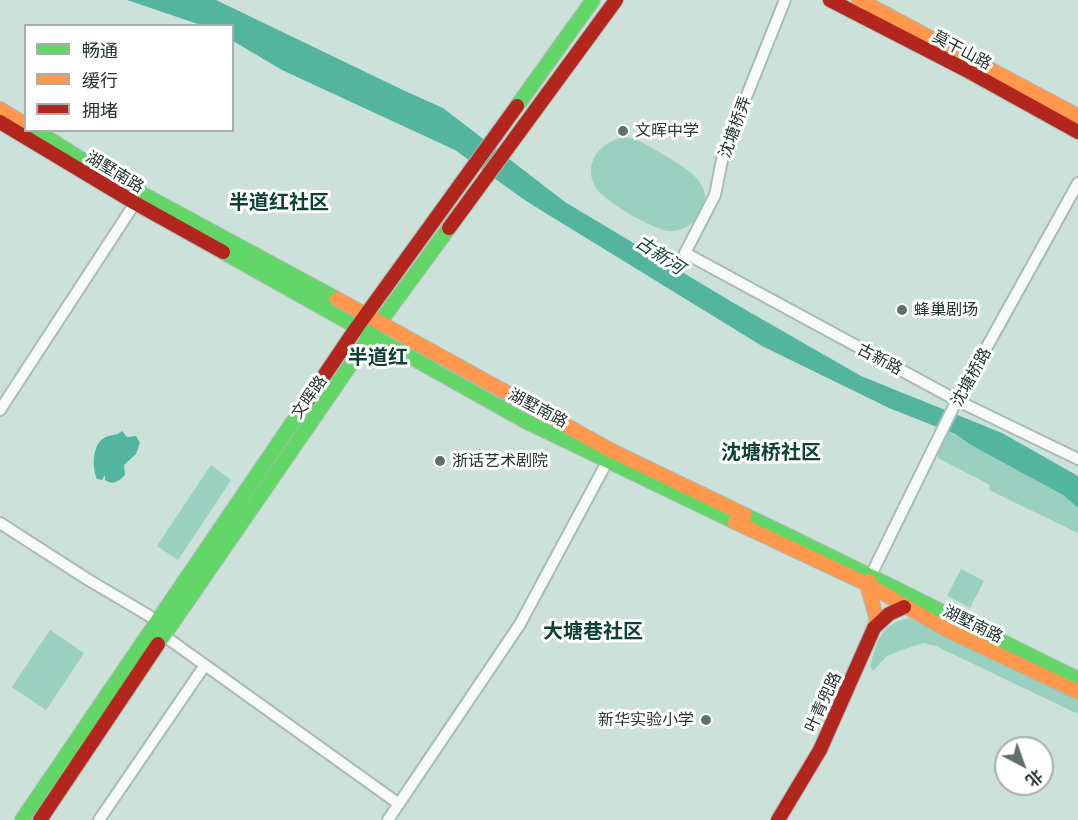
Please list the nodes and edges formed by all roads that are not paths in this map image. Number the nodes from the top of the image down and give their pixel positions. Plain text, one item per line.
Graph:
1 (592, 0) edge
2 (616, 0) edge
3 (785, 0) edge
4 (830, 0) edge
5 (859, 0) edge
6 (0, 109) edge
7 (1078, 116) edge
8 (0, 122) edge
9 (24, 123) edge
10 (38, 132) edge
11 (1078, 132) edge
12 (1078, 183) edge
13 (135, 203) junction
14 (685, 252) joint
15 (366, 314) junction
16 (380, 322) junction
17 (357, 327) junction
18 (372, 335) junction
19 (956, 404) junction
20 (0, 410) edge
21 (1078, 459) edge
22 (607, 462) junction
23 (0, 523) edge
24 (869, 580) junction
25 (904, 607) junction
26 (163, 627) junction
27 (874, 628) junction
28 (205, 665) junction
29 (1078, 679) edge
30 (1078, 692) edge
31 (399, 804) junction
32 (22, 820) edge
33 (40, 820) edge
34 (99, 820) edge
35 (388, 820) edge
36 (778, 820) edge

1 - 15 main road, 文晖路
2 - 16 main road, 文晖路
3 - 14 street, 沈塘桥弄
4 - 11 main road, 莫干山路
5 - 7 main road, 莫干山路
6 - 9 main road
8 - 13 main road, 湖墅南路
10 - 15 main road, 湖墅南路
12 - 19 street, 沈塘桥路
13 - 17 main road, 湖墅南路
13 - 20 street
14 - 19 street, 古新路
15 - 16 main road, 湖墅南路
15 - 17 main road, 文晖路
16 - 18 main road, 文晖路
16 - 24 main road, 湖墅南路
17 - 18 main road, 湖墅南路
17 - 26 main road, 文晖路
18 - 22 main road, 湖墅南路
18 - 26 main road, 文晖路
19 - 21 street, 古新路
19 - 24 street, 沈塘桥路
22 - 24 main road, 湖墅南路
22 - 31 street
23 - 26 street
24 - 25 main road, 湖墅南路
24 - 27 main road
24 - 29 main road, 湖墅南路
25 - 27 main road, 叶青兜路
25 - 30 main road, 湖墅南路
26 - 28 street
26 - 32 main road, 文晖路
26 - 33 main road, 文晖路
27 - 36 main road, 叶青兜路
28 - 31 street
28 - 34 street
31 - 35 street

